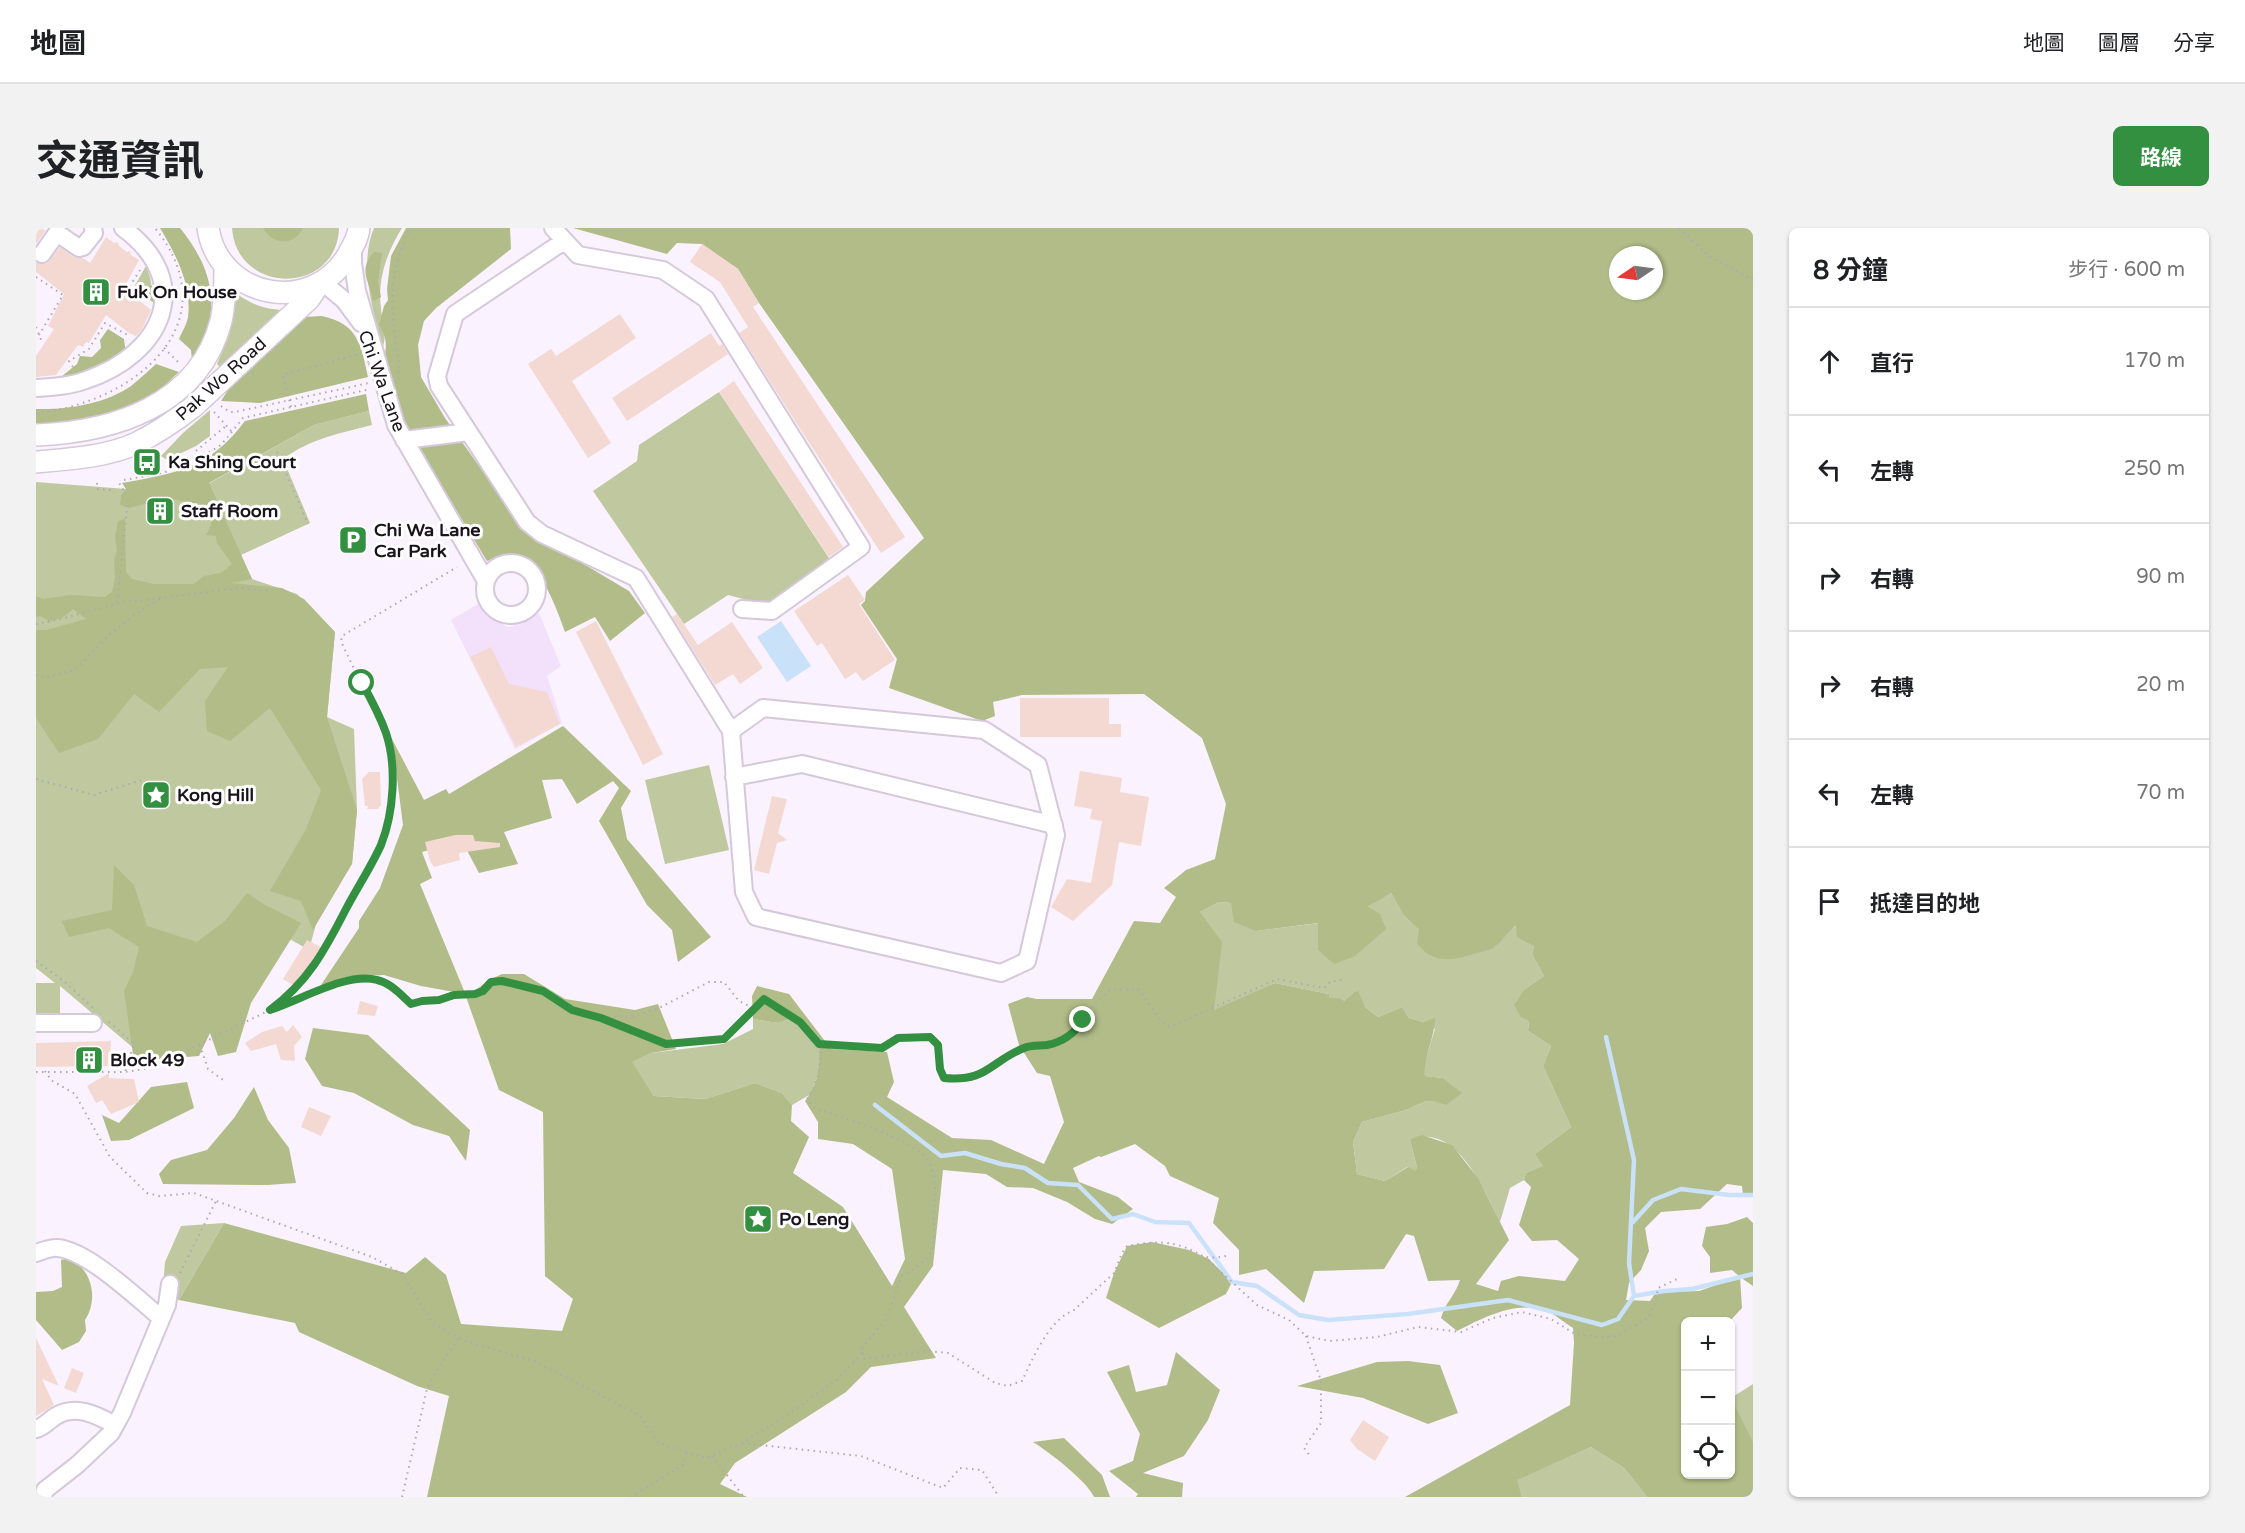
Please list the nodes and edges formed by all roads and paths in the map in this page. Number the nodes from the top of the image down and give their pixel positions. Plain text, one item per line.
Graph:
1 (93, 228) edge
2 (123, 228) edge
3 (196, 228) edge
4 (410, 228) edge
5 (1679, 228) edge
6 (558, 234) edge
7 (358, 235) edge
8 (210, 236) edge
9 (42, 254) dead end
10 (225, 266) junction
11 (141, 269) dead end
12 (1739, 272) junction
13 (36, 277) edge
14 (1737, 277) dead end
15 (1753, 280) edge
16 (321, 283) junction
17 (152, 304) dead end
18 (36, 327) edge
19 (369, 333) junction
20 (39, 335) junction
21 (130, 336) dead end
22 (42, 342) dead end
23 (164, 348) dead end
24 (361, 354) dead end
25 (69, 361) dead end
26 (182, 366) dead end
27 (376, 382) junction
28 (36, 388) edge
29 (289, 400) junction
30 (218, 405) dead end
31 (291, 407) junction
32 (212, 410) dead end
33 (227, 425) junction
34 (232, 432) junction
35 (469, 432) junction
36 (36, 435) edge
37 (404, 440) junction
38 (195, 451) dead end
39 (277, 452) dead end
40 (36, 462) edge
41 (124, 480) dead end
42 (118, 481) dead end
43 (97, 483) dead end
44 (110, 494) dead end
45 (308, 524) dead end
46 (457, 567) dead end
47 (486, 581) dead end
48 (272, 591) dead end
49 (162, 597) junction
50 (117, 602) junction
51 (741, 609) dead end
52 (36, 624) edge
53 (37, 676) edge
54 (730, 731) junction
55 (734, 777) junction
56 (36, 779) edge
57 (161, 794) dead end
58 (1054, 825) junction
59 (1345, 979) dead end
60 (753, 1008) junction
61 (270, 1010) junction
62 (601, 1018) junction
63 (36, 1023) edge
64 (93, 1023) dead end
65 (819, 1044) junction
66 (200, 1045) junction
67 (45, 1071) junction
68 (36, 1072) edge
69 (226, 1082) dead end
70 (216, 1201) junction
71 (36, 1253) edge
72 (1226, 1256) dead end
73 (1206, 1258) junction
74 (1677, 1279) dead end
75 (170, 1284) joint
76 (161, 1318) junction
77 (1306, 1336) junction
78 (459, 1338) junction
79 (863, 1352) junction
80 (115, 1425) junction
81 (36, 1429) edge
82 (742, 1443) junction
83 (687, 1452) junction
84 (712, 1456) junction
85 (1311, 1457) dead end
86 (43, 1497) edge
87 (402, 1497) edge
88 (631, 1497) edge
89 (744, 1497) edge
90 (999, 1497) edge

1 - 9 street
2 - 28 street
3 - 8 street
4 - 27 path
5 - 12 path
6 - 35 street
6 - 51 street
7 - 16 main road, Pak Wo Road
7 - 19 street
8 - 10 main road
10 - 16 main road
10 - 36 main road, Pak Wo Road
11 - 17 path
12 - 14 path
12 - 15 path
13 - 20 path
16 - 19 street, Chi Wa Lane
16 - 40 main road, Pak Wo Road
18 - 20 path
19 - 27 street, Chi Wa Lane
20 - 22 path
21 - 25 path
23 - 26 path
24 - 29 path
27 - 29 path
27 - 31 path
27 - 37 street, Chi Wa Lane
29 - 30 path
29 - 31 path
31 - 34 path
32 - 33 path
33 - 34 path
33 - 38 path
34 - 41 path
35 - 37 street
35 - 54 street
37 - 47 street, Chi Wa Lane
39 - 45 path
42 - 50 path
43 - 44 path
46 - 61 path
48 - 49 path
49 - 50 path
49 - 53 path
50 - 52 path
54 - 55 street
54 - 58 street
55 - 58 street
55 - 58 street
56 - 57 path
59 - 65 path
60 - 62 path
60 - 62 path
60 - 65 path
61 - 62 path
61 - 66 path
63 - 64 street
65 - 79 path
66 - 67 path
66 - 69 path
67 - 68 path
67 - 70 path
70 - 75 path
70 - 78 path
71 - 76 street
72 - 73 path
73 - 77 path
73 - 79 path
74 - 77 path
75 - 76 street
76 - 80 street
77 - 85 path
78 - 83 path
78 - 87 path
79 - 82 path
80 - 81 street
80 - 86 street
82 - 84 path
82 - 90 path
83 - 84 path
83 - 88 path
84 - 89 path

